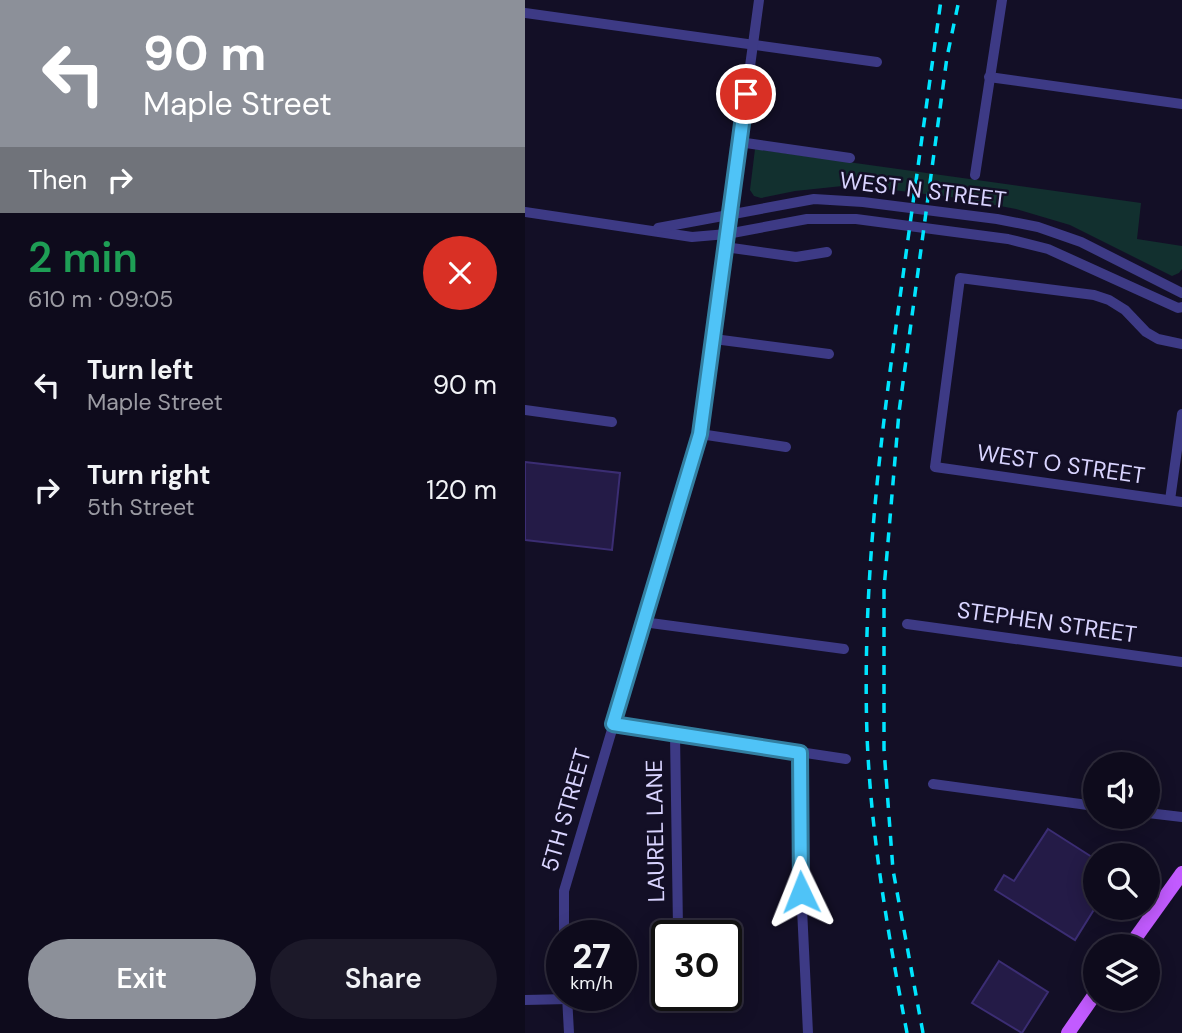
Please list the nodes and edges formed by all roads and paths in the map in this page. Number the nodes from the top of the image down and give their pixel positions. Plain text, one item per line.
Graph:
1 (759, 0) edge
2 (1002, 0) edge
3 (525, 13) edge
4 (753, 46) junction
5 (877, 62) dead end
6 (989, 77) junction
7 (1182, 104) edge
8 (739, 142) junction
9 (850, 158) dead end
10 (975, 175) dead end
11 (525, 212) edge
12 (730, 215) junction
13 (647, 230) junction
14 (727, 234) junction
15 (725, 247) junction
16 (827, 253) dead end
17 (1182, 293) edge
18 (1182, 307) edge
19 (714, 339) junction
20 (1182, 344) edge
21 (829, 354) dead end
22 (525, 410) edge
23 (1182, 414) edge
24 (612, 422) dead end
25 (700, 434) junction
26 (786, 447) dead end
27 (1176, 501) edge
28 (643, 622) junction
29 (907, 624) dead end
30 (844, 649) dead end
31 (1182, 662) edge
32 (613, 724) junction
33 (675, 735) junction
34 (800, 753) junction
35 (846, 759) dead end
36 (933, 784) dead end
37 (1083, 804) edge
38 (1160, 814) edge
39 (1182, 817) edge
40 (1182, 873) edge
41 (564, 920) edge
42 (678, 920) edge
43 (1138, 934) edge
44 (546, 998) edge
45 (525, 1000) edge
46 (568, 1011) edge
47 (1084, 1011) edge
48 (569, 1033) edge
49 (808, 1033) edge
50 (1068, 1033) edge

1 - 4 street, 5TH STREET
2 - 6 street
3 - 4 street
4 - 5 street
4 - 8 street, 5TH STREET
6 - 7 street
6 - 10 street
8 - 9 street
8 - 12 street, 5TH STREET
11 - 13 street, WEST N STREET
12 - 13 street, WEST N STREET
12 - 14 street, 5TH STREET
12 - 17 street, WEST N STREET
13 - 14 street, WEST N STREET
14 - 15 street, 5TH STREET
14 - 18 street, WEST N STREET
15 - 16 street
15 - 19 street, 5TH STREET
19 - 21 street
19 - 25 street, 5TH STREET
20 - 27 street, WEST O STREET
22 - 24 street
23 - 27 street
25 - 26 street
25 - 28 street, 5TH STREET
28 - 30 street
28 - 32 street, 5TH STREET
29 - 31 street, STEPHEN STREET
32 - 33 street
32 - 41 street, 5TH STREET
33 - 34 street
33 - 42 street, LAUREL LANE
34 - 35 street
34 - 49 street
36 - 37 street
38 - 39 street
40 - 43 main road
44 - 45 street
46 - 48 street
47 - 50 main road

